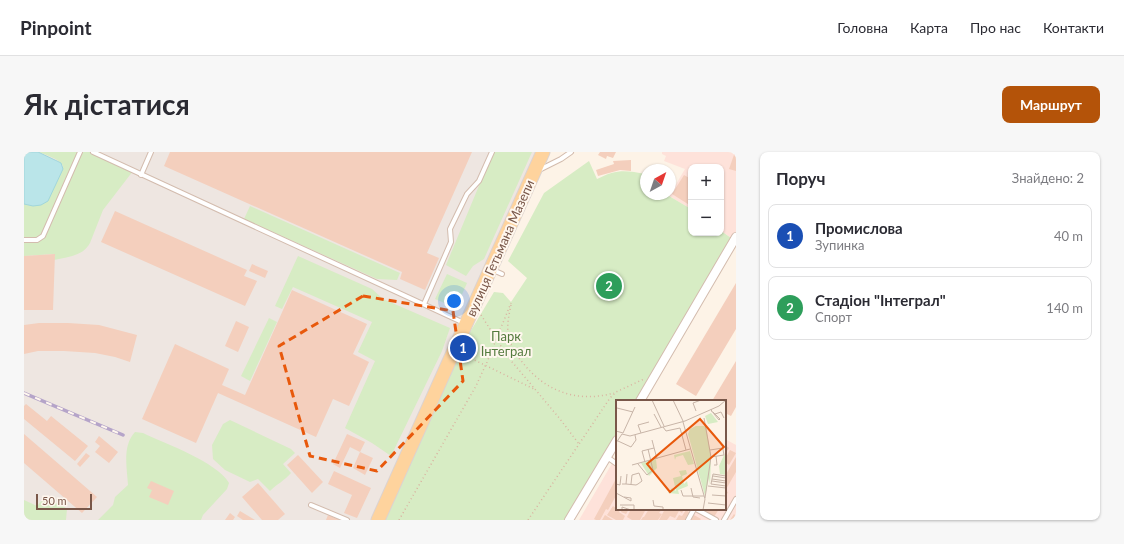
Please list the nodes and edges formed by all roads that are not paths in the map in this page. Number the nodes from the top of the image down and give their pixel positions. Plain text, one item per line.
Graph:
1 (80, 152) edge
2 (93, 152) edge
3 (151, 152) edge
4 (492, 152) edge
5 (543, 152) edge
6 (571, 152) edge
7 (533, 173) junction
8 (141, 175) junction
9 (736, 237) edge
10 (24, 240) edge
11 (424, 304) junction
12 (466, 324) junction
13 (641, 400) edge
14 (616, 442) edge
15 (607, 458) junction
16 (616, 463) edge
17 (736, 499) edge
18 (311, 504) dead end
19 (694, 510) edge
20 (697, 510) edge
21 (571, 519) edge
22 (347, 520) edge
23 (378, 520) edge
24 (688, 520) edge
25 (716, 520) edge
26 (724, 520) edge

1 - 10 lane
2 - 8 lane
3 - 8 lane
4 - 11 lane
5 - 7 main road, вулиця Гетьмана Мазепи
6 - 7 lane
7 - 12 main road, вулиця Гетьмана Мазепи
8 - 11 lane
9 - 13 street
11 - 12 lane
12 - 23 main road, вулиця Гетьмана Мазепи
14 - 15 street
15 - 16 lane
15 - 21 street
17 - 26 lane
18 - 22 lane
19 - 24 lane
20 - 25 lane

